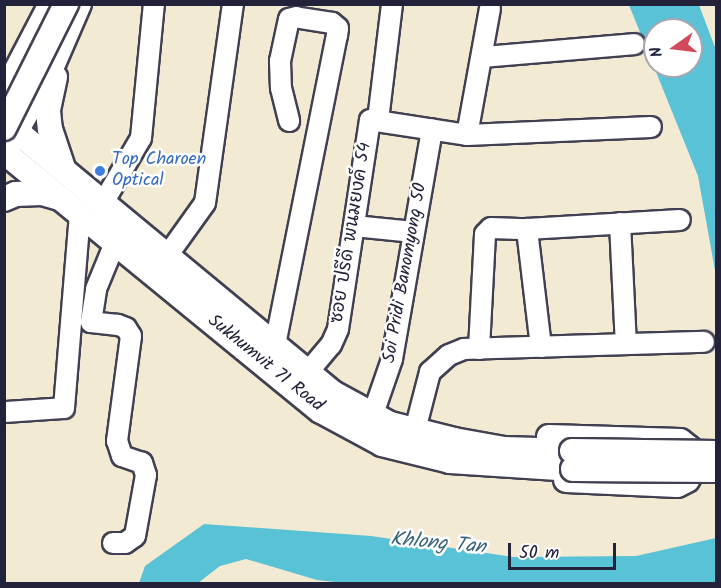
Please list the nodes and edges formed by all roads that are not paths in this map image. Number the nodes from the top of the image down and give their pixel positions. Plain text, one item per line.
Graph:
1 (37, 4) edge
2 (51, 4) edge
3 (66, 4) edge
4 (80, 4) edge
5 (154, 4) edge
6 (233, 4) edge
7 (392, 4) edge
8 (490, 9) dead end
9 (63, 43) junction
10 (634, 44) dead end
11 (483, 57) junction
12 (6, 59) edge
13 (4, 94) edge
14 (374, 120) junction
15 (289, 121) dead end
16 (8, 127) edge
17 (651, 127) dead end
18 (432, 129) junction
19 (467, 135) junction
20 (4, 152) edge
21 (64, 171) junction
22 (4, 199) edge
23 (103, 203) junction
24 (71, 207) junction
25 (680, 220) dead end
26 (620, 223) junction
27 (354, 226) junction
28 (527, 230) junction
29 (414, 232) junction
30 (115, 243) junction
31 (167, 256) junction
32 (91, 322) junction
33 (704, 342) dead end
34 (626, 344) junction
35 (275, 345) junction
36 (541, 347) junction
37 (479, 349) junction
38 (308, 372) junction
39 (74, 374) dead end
40 (4, 412) edge
41 (373, 414) junction
42 (415, 430) junction
43 (452, 451) junction
44 (717, 453) edge
45 (572, 460) junction
46 (717, 470) edge
47 (113, 543) dead end

1 - 12 main road
2 - 13 main road
3 - 16 main road, bridge
4 - 9 main road
5 - 23 street
6 - 31 street
7 - 14 street, ซอย ปรีดี พนมยงค์ 54
8 - 11 street
9 - 16 main road
9 - 21 main road
10 - 11 street
11 - 19 street
14 - 18 street
14 - 27 street, ซอย ปรีดี พนมยงค์ 54
15 - 35 street
16 - 20 main road
16 - 21 main road, Sukhumvit 71 Road
17 - 19 street
18 - 19 street
18 - 29 street, Soi Pridi Banomyong 50
20 - 24 main road, Sukhumvit 71 Road
21 - 23 main road, Sukhumvit 71 Road
22 - 24 main road
23 - 31 main road, Sukhumvit 71 Road
24 - 30 main road, Sukhumvit 71 Road
24 - 40 street
25 - 26 street
26 - 28 street
26 - 34 street
27 - 29 street
27 - 38 street, ซอย ปรีดี พนมยงค์ 54
28 - 36 street
28 - 37 street
29 - 41 street, Soi Pridi Banomyong 50
30 - 32 street
30 - 43 main road, Sukhumvit 71 Road
31 - 35 main road, Sukhumvit 71 Road
32 - 39 street
32 - 47 street
33 - 34 street
34 - 36 street
35 - 38 main road, Sukhumvit 71 Road
36 - 37 street
37 - 42 street
38 - 41 main road, Sukhumvit 71 Road
41 - 42 main road, Sukhumvit 71 Road
42 - 43 main road, Sukhumvit 71 Road
43 - 43 main road
43 - 45 main road, Sukhumvit 71 Road
44 - 45 main road, Sukhumvit 71 Road, bridge
45 - 46 main road, Sukhumvit 71 Road, bridge

